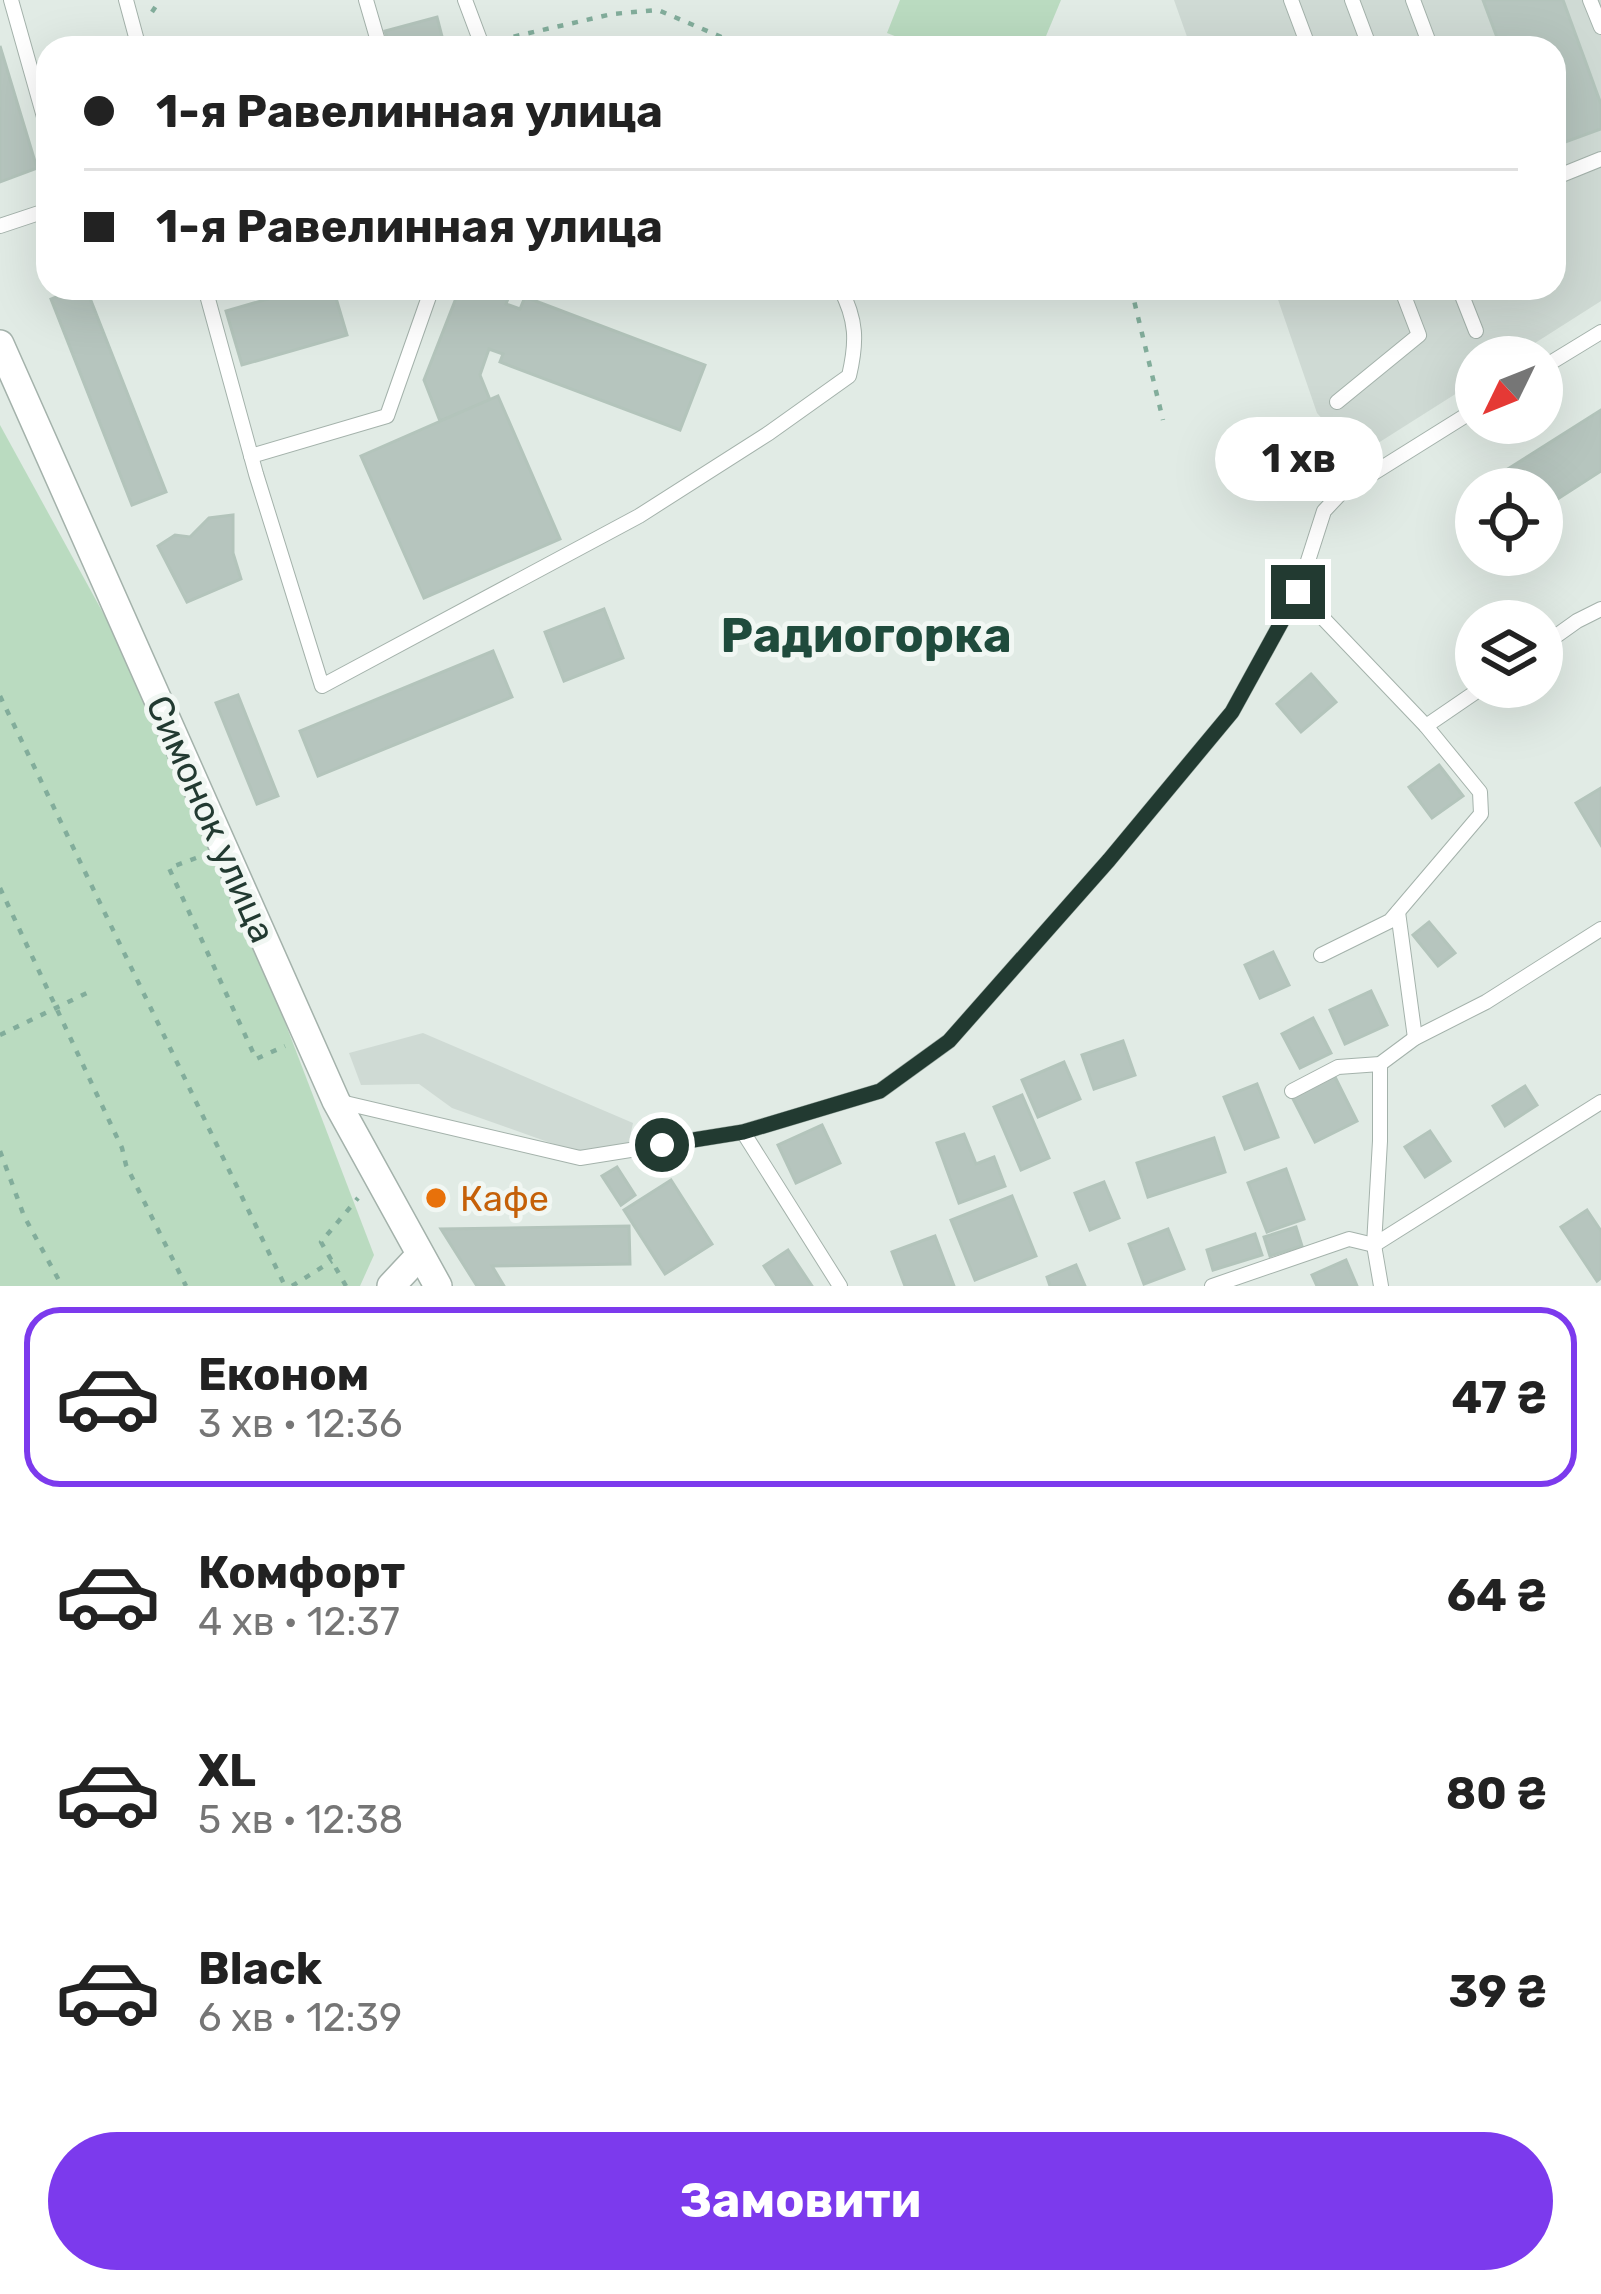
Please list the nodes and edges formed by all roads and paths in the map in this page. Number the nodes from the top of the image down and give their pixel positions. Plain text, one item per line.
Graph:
1 (11, 0) edge
2 (126, 0) edge
3 (367, 0) edge
4 (465, 0) edge
5 (1291, 0) edge
6 (1352, 0) edge
7 (1413, 0) edge
8 (1591, 0) edge
9 (1601, 27) edge
10 (136, 36) edge
11 (377, 36) edge
12 (479, 36) edge
13 (523, 36) edge
14 (719, 36) edge
15 (1305, 36) edge
16 (1366, 36) edge
17 (1426, 36) edge
18 (36, 89) edge
19 (1601, 159) edge
20 (1566, 173) edge
21 (36, 214) edge
22 (0, 226) edge
23 (208, 300) edge
24 (428, 300) edge
25 (846, 300) edge
26 (1134, 300) edge
27 (1406, 300) edge
28 (1464, 300) edge
29 (1475, 331) dead end
30 (1601, 332) edge
31 (0, 345) edge
32 (1563, 355) edge
33 (1336, 402) joint
34 (1163, 420) dead end
35 (1455, 422) edge
36 (251, 456) junction
37 (1340, 494) junction
38 (1298, 592) junction
39 (1601, 609) edge
40 (1563, 631) edge
41 (0, 695) edge
42 (1455, 706) edge
43 (1426, 726) junction
44 (0, 888) edge
45 (1398, 912) junction
46 (1601, 929) edge
47 (1321, 955) dead end
48 (93, 990) dead end
49 (55, 1007) junction
50 (0, 1035) edge
51 (1414, 1038) junction
52 (1380, 1064) junction
53 (1292, 1091) dead end
54 (336, 1101) junction
55 (1601, 1102) edge
56 (743, 1132) junction
57 (0, 1151) edge
58 (357, 1199) dead end
59 (1374, 1245) junction
60 (420, 1255) junction
61 (332, 1262) junction
62 (183, 1284) edge
63 (62, 1286) edge
64 (288, 1286) edge
65 (346, 1286) edge
66 (391, 1286) edge
67 (438, 1286) edge
68 (841, 1286) edge
69 (1213, 1286) edge
70 (1381, 1286) edge

1 - 18 lane
2 - 10 lane
3 - 11 lane
4 - 12 lane
5 - 15 lane
6 - 16 lane
7 - 17 lane
8 - 9 lane
13 - 14 path
19 - 20 lane
21 - 22 lane
23 - 36 lane
24 - 36 lane
25 - 36 lane
26 - 34 path
27 - 33 lane
28 - 29 lane
30 - 32 lane
31 - 54 street, Симонок улица
33 - 37 path
35 - 37 lane
37 - 38 lane
38 - 43 lane
38 - 56 lane
39 - 40 lane
41 - 64 path
42 - 43 lane
43 - 45 lane
44 - 49 path
45 - 47 lane
45 - 51 lane
46 - 51 lane
48 - 49 path
49 - 50 path
49 - 62 path
51 - 52 lane
52 - 53 lane
52 - 59 lane
54 - 56 lane
54 - 60 street, Симонок улица
55 - 59 lane
56 - 68 lane
57 - 63 path
58 - 61 path
59 - 69 lane
59 - 70 lane
60 - 66 street
60 - 67 street, Симонок улица
61 - 64 path
61 - 65 path

